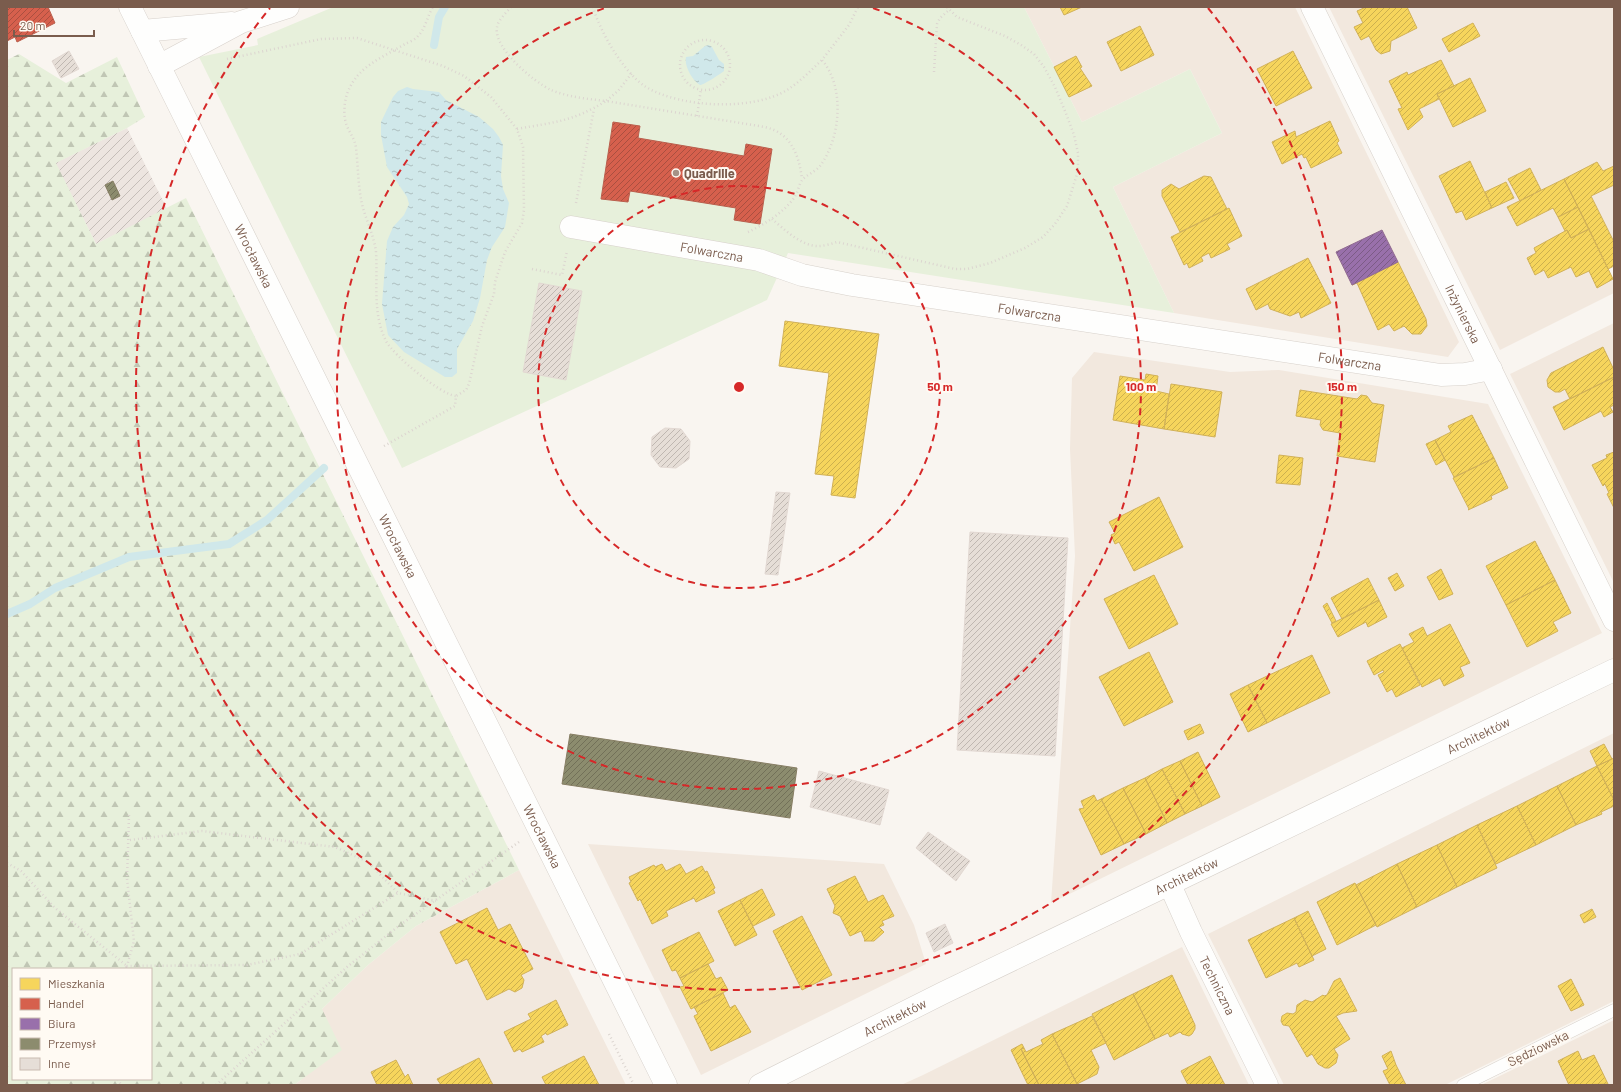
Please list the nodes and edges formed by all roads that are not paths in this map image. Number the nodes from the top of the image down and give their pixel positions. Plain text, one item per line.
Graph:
1 (130, 7) edge
2 (288, 7) edge
3 (1312, 7) edge
4 (242, 22) junction
5 (142, 31) junction
6 (159, 66) junction
7 (571, 227) dead end
8 (1491, 369) junction
9 (1614, 620) edge
10 (1614, 670) edge
11 (1170, 885) junction
12 (1614, 1010) edge
13 (666, 1085) edge
14 (760, 1085) edge
15 (1267, 1085) edge
16 (1463, 1085) edge

1 - 5 street, Wrocławska
2 - 4 street
3 - 8 street, Inżynierska
4 - 5 street
4 - 6 street
5 - 6 street, Wrocławska
6 - 13 street, Wrocławska
7 - 8 street, Folwarczna
8 - 9 street, Inżynierska
10 - 11 street, Architektów
11 - 14 street, Architektów
11 - 15 street, Techniczna
12 - 16 lane, Sędziowska

